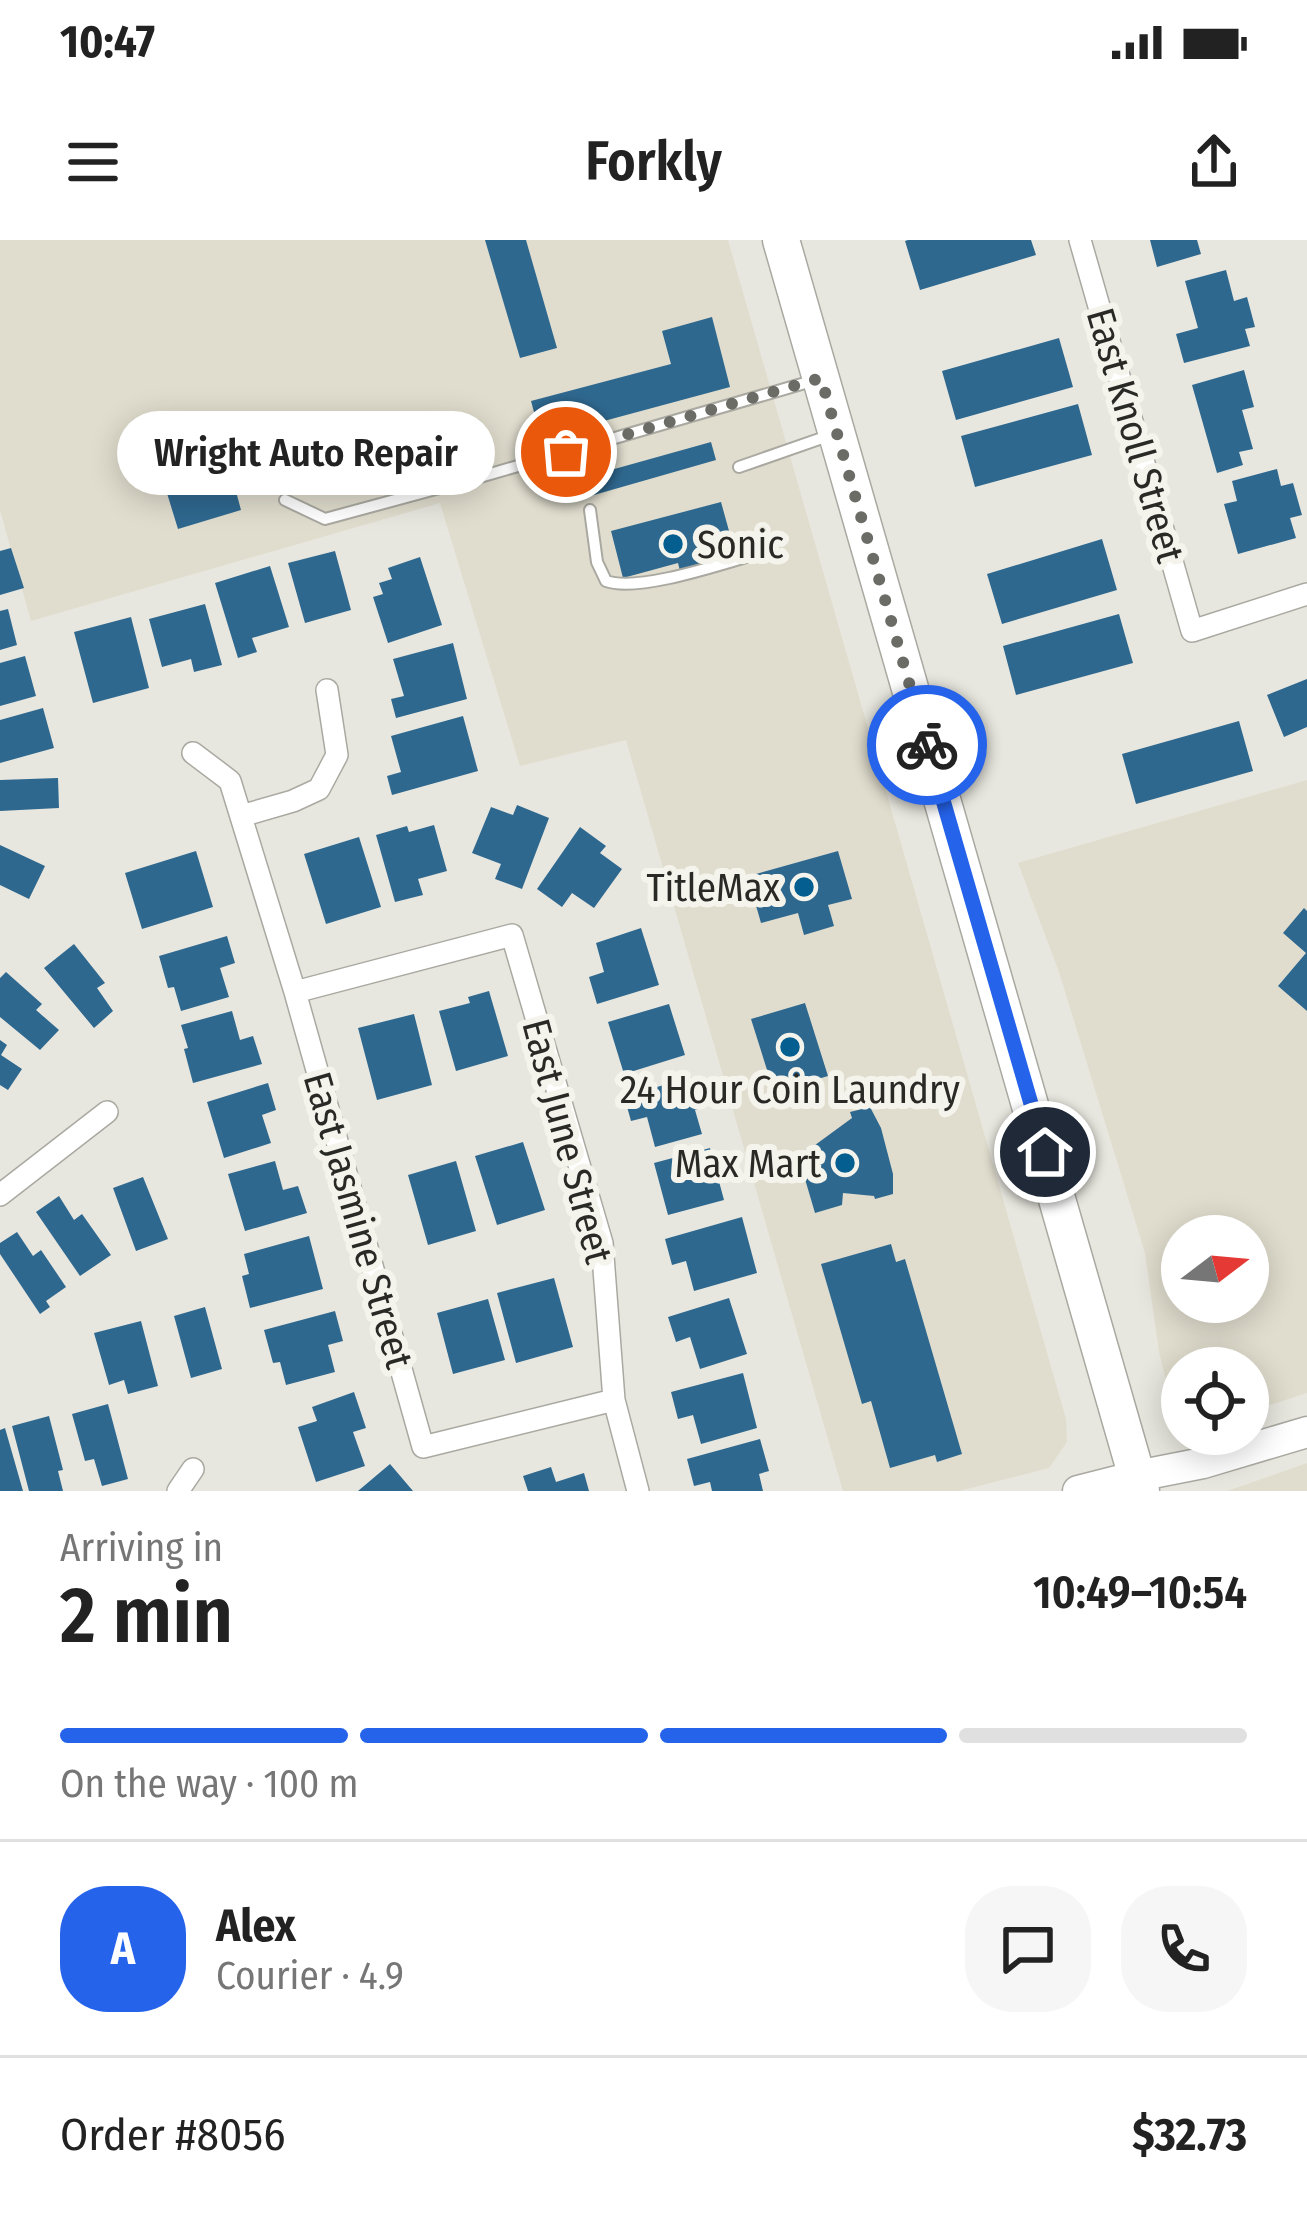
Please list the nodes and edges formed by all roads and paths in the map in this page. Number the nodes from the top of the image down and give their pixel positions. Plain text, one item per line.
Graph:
1 (782, 240) edge
2 (1080, 240) edge
3 (821, 378) junction
4 (837, 433) junction
5 (739, 466) dead end
6 (284, 500) dead end
7 (590, 510) dead end
8 (764, 552) dead end
9 (1307, 594) edge
10 (327, 690) dead end
11 (193, 753) dead end
12 (241, 816) junction
13 (295, 992) junction
14 (107, 1112) dead end
15 (4, 1186) edge
16 (614, 1400) junction
17 (1307, 1432) edge
18 (193, 1469) dead end
19 (1139, 1483) edge
20 (178, 1491) edge
21 (638, 1491) edge
22 (1078, 1491) edge

1 - 3 main road
2 - 9 street, East Knoll Street
3 - 4 main road
3 - 6 lane
4 - 5 lane
4 - 19 main road
7 - 8 lane
10 - 12 street
11 - 12 street, East Jasmine Street
12 - 13 street, East Jasmine Street
13 - 16 street, East Jasmine Street
13 - 16 street, East June Street
14 - 15 street
16 - 21 street, East June Street
17 - 19 street
18 - 20 street
19 - 22 street

